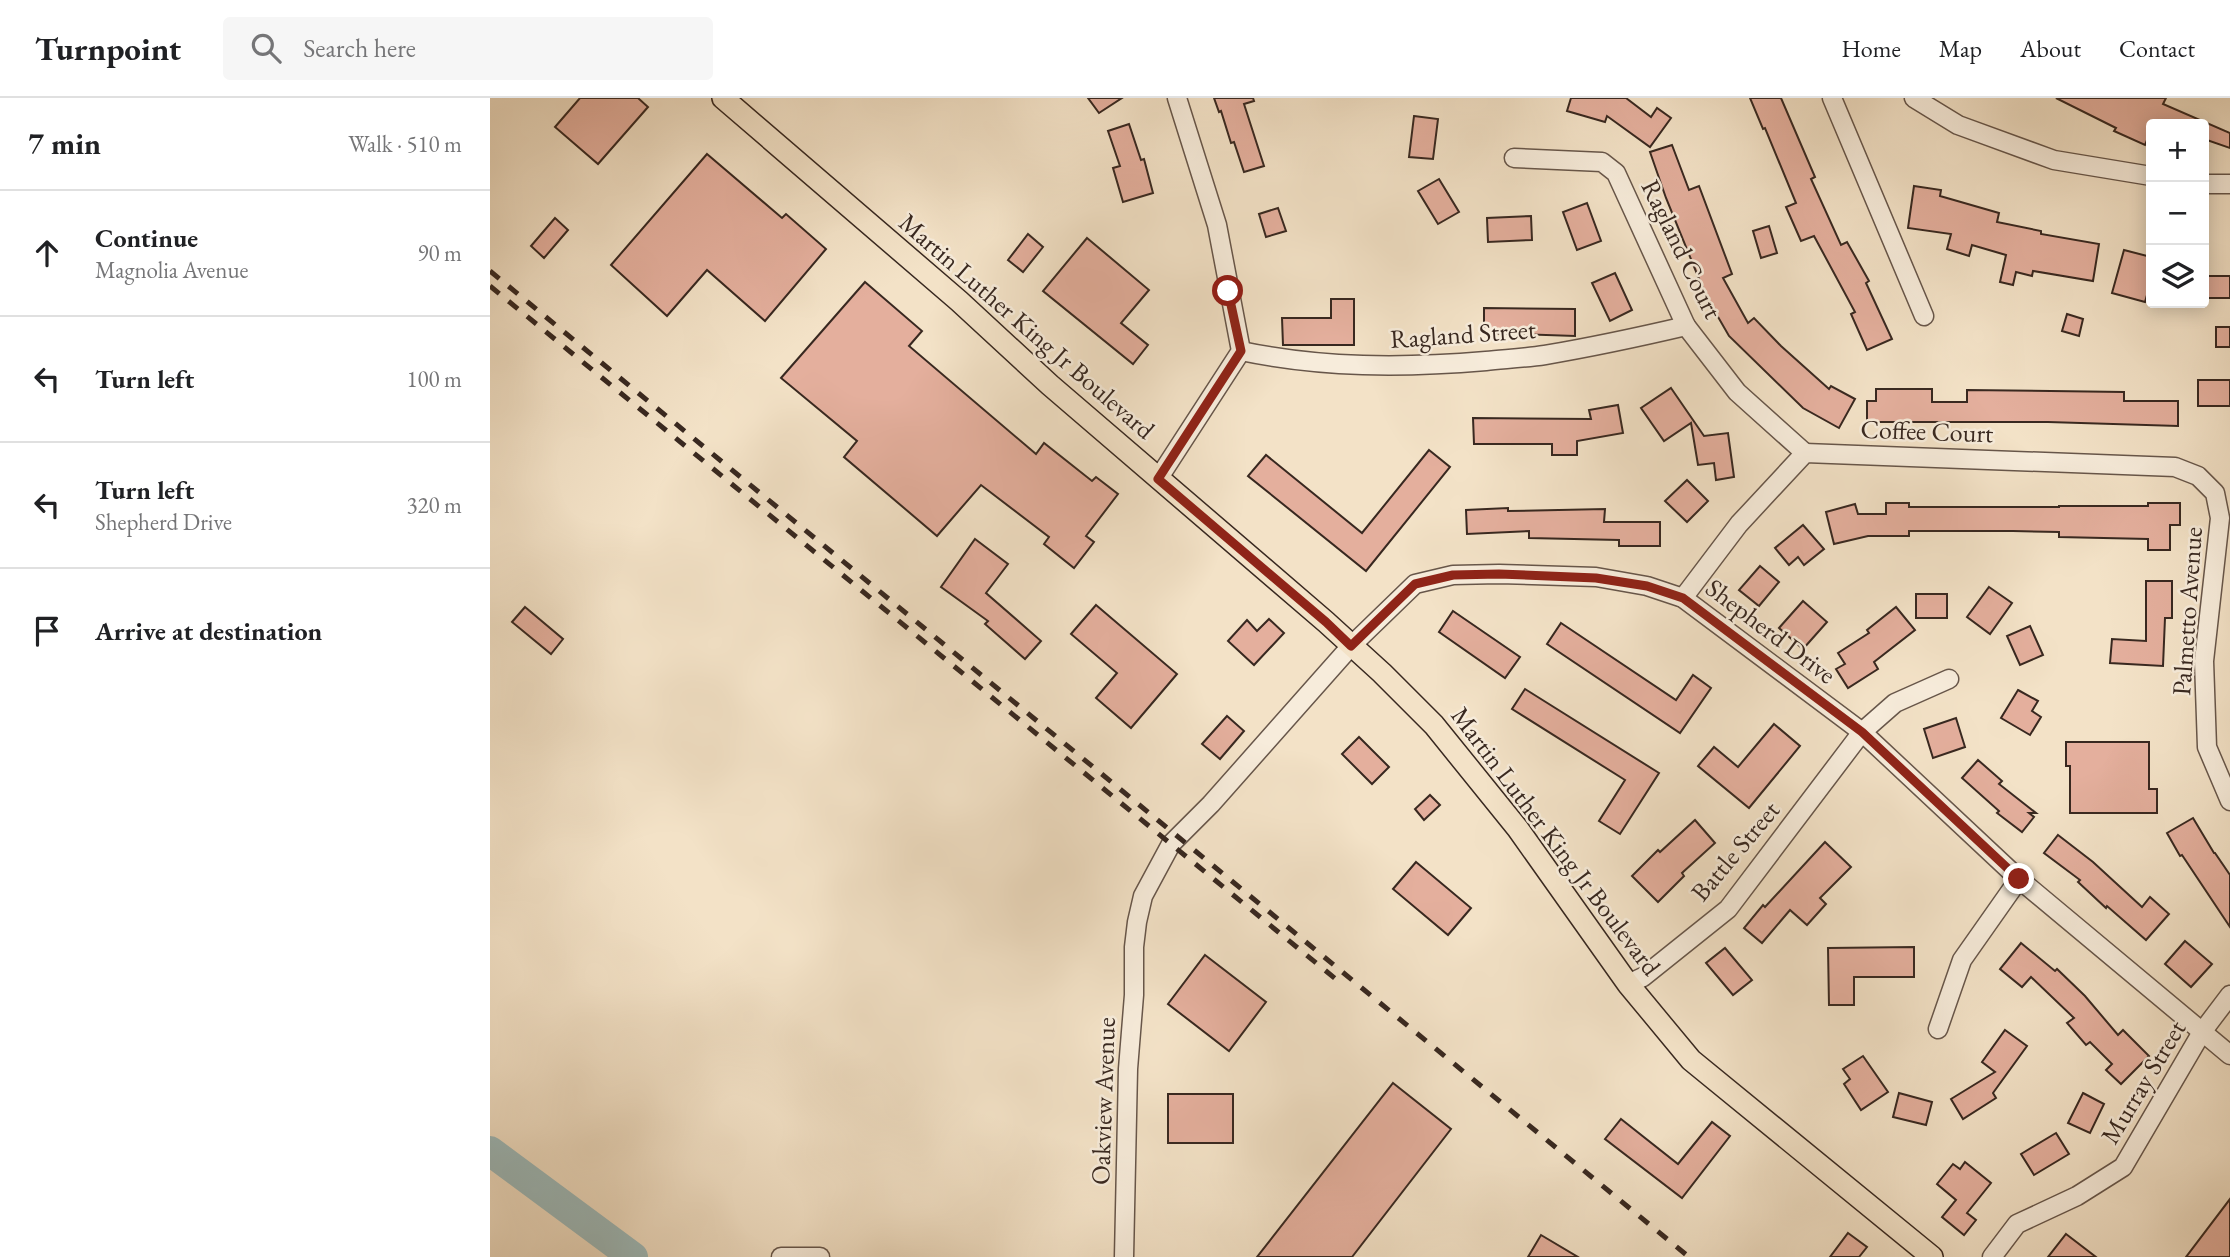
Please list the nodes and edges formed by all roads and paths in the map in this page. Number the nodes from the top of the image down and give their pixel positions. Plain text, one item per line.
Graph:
1 (723, 98) edge
2 (1177, 98) edge
3 (1832, 98) edge
4 (1914, 98) edge
5 (1514, 158) dead end
6 (2146, 175) edge
7 (2209, 184) edge
8 (2230, 184) edge
9 (1924, 316) dead end
10 (1686, 326) junction
11 (1241, 351) junction
12 (1805, 453) junction
13 (1158, 479) junction
14 (2217, 505) joint
15 (2224, 556) edge
16 (1683, 598) junction
17 (1351, 646) junction
18 (1949, 679) dead end
19 (1862, 732) junction
20 (2230, 801) edge
21 (1180, 837) joint
22 (2019, 879) junction
23 (1628, 984) junction
24 (2230, 995) edge
25 (1937, 1029) dead end
26 (2202, 1032) junction
27 (2230, 1055) edge
28 (781, 1257) edge
29 (820, 1257) edge
30 (1124, 1257) edge
31 (1932, 1257) edge
32 (1993, 1257) edge

1 - 13 main road, Martin Luther King Jr Boulevard
2 - 11 street
3 - 9 street
4 - 6 street
5 - 10 street, Ragland Court
7 - 8 street
10 - 11 street, Ragland Street
10 - 12 street, Ragland Court
11 - 13 street
12 - 14 street, Coffee Court
12 - 16 street
13 - 17 main road, Martin Luther King Jr Boulevard
14 - 15 street, Palmetto Avenue
15 - 20 street, Palmetto Avenue
16 - 17 street, Shepherd Drive
16 - 19 street, Shepherd Drive
17 - 21 street, Shepherd Drive
17 - 23 main road, Martin Luther King Jr Boulevard
18 - 19 street, Battle Street
19 - 22 street, Shepherd Drive
19 - 23 street, Battle Street
21 - 30 street, Oakview Avenue
22 - 25 street
22 - 26 street, Shepherd Drive
23 - 31 main road, Martin Luther King Jr Boulevard
24 - 26 street, Murray Street
26 - 27 street, Shepherd Drive
26 - 32 street, Murray Street
28 - 29 street

